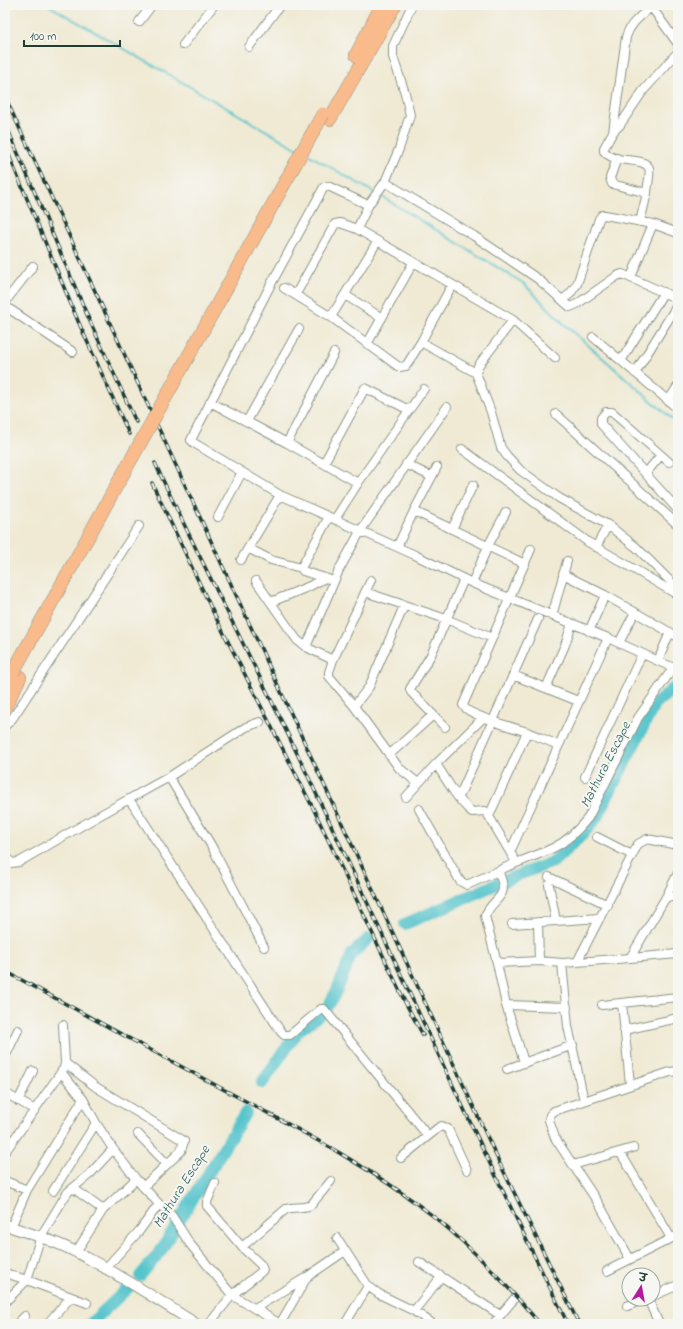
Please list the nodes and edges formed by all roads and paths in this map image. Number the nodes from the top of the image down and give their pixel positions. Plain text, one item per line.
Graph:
1 (152, 5) edge
2 (214, 5) edge
3 (280, 5) edge
4 (382, 5) edge
5 (395, 5) edge
6 (412, 5) edge
7 (653, 7) edge
8 (139, 22) dead end
9 (678, 44) edge
10 (183, 45) dead end
11 (248, 47) dead end
12 (678, 52) edge
13 (326, 116) junction
14 (612, 132) junction
15 (617, 158) junction
16 (385, 182) junction
17 (647, 193) junction
18 (371, 201) junction
19 (640, 222) junction
20 (653, 224) junction
21 (357, 229) junction
22 (678, 233) edge
23 (377, 242) junction
24 (413, 263) junction
25 (33, 266) dead end
26 (630, 277) junction
27 (452, 285) junction
28 (284, 288) dead end
29 (664, 292) junction
30 (296, 294) junction
31 (345, 295) junction
32 (678, 299) edge
33 (562, 300) junction
34 (5, 302) edge
35 (678, 304) edge
36 (5, 306) edge
37 (331, 317) junction
38 (382, 318) junction
39 (513, 320) junction
40 (299, 329) dead end
41 (593, 337) dead end
42 (421, 342) junction
43 (367, 344) junction
44 (73, 352) dead end
45 (334, 353) dead end
46 (555, 358) dead end
47 (621, 360) junction
48 (476, 373) junction
49 (635, 373) junction
50 (678, 386) edge
51 (424, 389) dead end
52 (668, 401) junction
53 (210, 402) junction
54 (447, 407) dead end
55 (678, 409) edge
56 (409, 410) junction
57 (556, 414) dead end
58 (247, 421) junction
59 (287, 443) junction
60 (462, 449) dead end
61 (661, 455) junction
62 (669, 462) dead end
63 (324, 463) junction
64 (406, 464) junction
65 (436, 467) dead end
66 (242, 472) junction
67 (646, 473) junction
68 (432, 477) junction
69 (358, 484) junction
70 (473, 485) dead end
71 (280, 495) junction
72 (678, 510) edge
73 (414, 511) junction
74 (506, 512) dead end
75 (218, 517) dead end
76 (332, 518) junction
77 (608, 525) junction
78 (678, 525) edge
79 (139, 526) dead end
80 (452, 529) junction
81 (360, 530) junction
82 (488, 546) junction
83 (397, 547) junction
84 (596, 547) junction
85 (248, 548) junction
86 (531, 549) dead end
87 (241, 560) dead end
88 (567, 561) dead end
89 (525, 564) junction
90 (301, 568) junction
91 (564, 574) junction
92 (325, 578) junction
93 (464, 579) junction
94 (371, 580) dead end
95 (256, 581) dead end
96 (334, 581) junction
97 (472, 583) junction
98 (678, 589) edge
99 (365, 592) junction
100 (605, 595) junction
101 (678, 595) edge
102 (510, 598) junction
103 (271, 602) junction
104 (404, 606) junction
105 (635, 612) junction
106 (552, 616) junction
107 (446, 619) junction
108 (538, 619) dead end
109 (572, 624) junction
110 (590, 631) junction
111 (670, 632) junction
112 (678, 637) edge
113 (492, 638) junction
114 (608, 638) junction
115 (619, 643) junction
116 (306, 647) junction
117 (642, 654) junction
118 (333, 660) junction
119 (658, 661) junction
120 (676, 669) edge
121 (16, 674) junction
122 (513, 675) junction
123 (5, 686) edge
124 (546, 688) junction
125 (578, 701) junction
126 (5, 706) edge
127 (354, 706) junction
128 (434, 715) junction
129 (483, 718) junction
130 (493, 721) junction
131 (260, 722) dead end
132 (5, 726) edge
133 (445, 727) dead end
134 (527, 732) junction
135 (558, 745) junction
136 (389, 755) junction
137 (436, 764) junction
138 (169, 777) junction
139 (585, 777) dead end
140 (418, 783) junction
141 (406, 797) dead end
142 (459, 797) junction
143 (129, 799) junction
144 (419, 810) dead end
145 (489, 816) junction
146 (597, 837) dead end
147 (678, 844) edge
148 (510, 852) junction
149 (5, 854) edge
150 (632, 855) junction
151 (516, 862) junction
152 (499, 873) junction
153 (678, 873) edge
154 (666, 897) junction
155 (678, 897) edge
156 (608, 905) junction
157 (600, 918) junction
158 (556, 921) junction
159 (538, 922) junction
160 (512, 924) dead end
161 (264, 947) dead end
162 (678, 954) edge
163 (630, 958) junction
164 (539, 962) junction
165 (577, 962) junction
166 (497, 963) junction
167 (562, 963) junction
168 (678, 997) edge
169 (622, 1003) junction
170 (506, 1005) junction
171 (602, 1005) dead end
172 (566, 1007) junction
173 (678, 1018) edge
174 (63, 1025) dead end
175 (18, 1030) dead end
176 (624, 1030) junction
177 (573, 1045) junction
178 (5, 1057) edge
179 (524, 1062) junction
180 (65, 1063) junction
181 (506, 1069) dead end
182 (33, 1071) dead end
183 (678, 1071) edge
184 (61, 1072) junction
185 (630, 1084) junction
186 (5, 1093) edge
187 (83, 1099) junction
188 (18, 1101) junction
189 (584, 1101) junction
190 (35, 1110) junction
191 (96, 1124) junction
192 (138, 1134) dead end
193 (428, 1136) junction
194 (633, 1148) dead end
195 (113, 1149) junction
196 (5, 1152) edge
197 (620, 1152) junction
198 (401, 1158) dead end
199 (166, 1164) junction
200 (573, 1165) junction
201 (467, 1170) dead end
202 (136, 1179) junction
203 (5, 1181) edge
204 (331, 1181) dead end
205 (215, 1183) dead end
206 (142, 1187) junction
207 (73, 1188) junction
208 (27, 1190) junction
209 (53, 1191) dead end
210 (158, 1204) junction
211 (103, 1210) junction
212 (8, 1226) edge
213 (41, 1236) junction
214 (675, 1236) edge
215 (337, 1238) dead end
216 (242, 1247) junction
217 (345, 1250) junction
218 (76, 1252) junction
219 (630, 1259) junction
220 (419, 1262) dead end
221 (105, 1269) junction
222 (607, 1270) dead end
223 (5, 1273) edge
224 (307, 1277) junction
225 (441, 1277) junction
226 (27, 1280) junction
227 (678, 1285) edge
228 (368, 1286) junction
229 (661, 1292) edge
230 (232, 1295) junction
231 (71, 1297) junction
232 (514, 1299) dead end
233 (5, 1302) edge
234 (87, 1303) dead end
235 (652, 1307) edge
236 (255, 1308) junction
237 (414, 1311) junction
238 (500, 1315) junction
239 (24, 1316) dead end
240 (17, 1324) edge
241 (46, 1324) edge
242 (196, 1324) edge
243 (209, 1324) edge
244 (345, 1324) edge
245 (433, 1324) edge
246 (493, 1324) edge
247 (659, 1324) edge

1 - 8 street
2 - 10 street
3 - 11 street
4 - 13 highway
5 - 13 highway
6 - 16 street
7 - 9 street
7 - 14 street
12 - 14 street
13 - 121 highway, bridge
14 - 15 street
15 - 17 street
15 - 17 street
16 - 18 street
16 - 33 street
17 - 19 street
18 - 21 street
18 - 53 street
19 - 20 street
19 - 33 street
20 - 22 street
20 - 26 street
21 - 23 street
21 - 30 street
23 - 24 street
23 - 31 street
24 - 27 street
24 - 38 street
25 - 34 street
26 - 29 street
26 - 33 street
27 - 39 street
27 - 42 street
28 - 30 street
29 - 32 street
29 - 47 street
30 - 37 street
31 - 37 street
31 - 38 street
35 - 49 street
36 - 44 street
37 - 43 street
38 - 43 street
39 - 46 street
39 - 48 street
40 - 58 street
41 - 47 street
42 - 43 street
42 - 48 street
45 - 59 street
47 - 49 street
48 - 77 street
49 - 52 street
50 - 52 street
51 - 56 street
52 - 55 street
53 - 58 street
53 - 66 street
54 - 64 street
56 - 63 street
56 - 69 street
57 - 78 street
58 - 59 street
59 - 63 street
60 - 84 street
61 - 62 street
61 - 67 street
61 - 67 street
63 - 69 street
64 - 68 street
64 - 81 street
65 - 68 street
66 - 71 street
66 - 75 street
67 - 72 street
68 - 73 street
69 - 76 street
70 - 80 street
71 - 76 street
71 - 85 street
73 - 80 street
73 - 83 street
74 - 82 street
76 - 81 street
76 - 90 street
77 - 84 street
77 - 98 street
79 - 132 street
80 - 82 street
81 - 83 street
81 - 96 street
82 - 89 street
82 - 97 street
83 - 93 street
84 - 101 street
85 - 87 street
85 - 90 street
86 - 89 street
88 - 91 street
89 - 102 street
90 - 92 street
91 - 100 street
91 - 106 street
92 - 96 street
92 - 103 street
93 - 97 street
93 - 107 street
94 - 99 street
95 - 103 street
96 - 116 street
97 - 102 street
99 - 104 street
99 - 118 street
100 - 105 street
100 - 110 street
102 - 106 street
102 - 113 street
103 - 116 street
104 - 107 street
104 - 127 street
105 - 111 street
105 - 115 street
106 - 109 street
107 - 113 street
107 - 128 street
108 - 122 street
109 - 110 street
109 - 124 street
110 - 114 street
111 - 112 street
111 - 119 street
113 - 129 street
114 - 115 street
114 - 125 street
115 - 117 street
116 - 118 street
117 - 119 street
117 - 139 street
118 - 127 street
119 - 120 street
120 - 151 street
121 - 123 highway
121 - 126 highway
122 - 124 street
122 - 130 street
124 - 125 street
125 - 135 street
127 - 136 street
128 - 133 street
128 - 136 street
129 - 130 street
129 - 137 street
130 - 134 street
130 - 142 street
131 - 138 street
134 - 135 street
134 - 145 street
135 - 148 street
136 - 140 street
137 - 140 street
137 - 142 street
138 - 143 street
138 - 161 street
140 - 141 street
142 - 145 street
143 - 149 street
143 - 193 street
144 - 152 street
145 - 148 street
146 - 150 street
147 - 150 street
148 - 151 street
150 - 156 street
151 - 152 street
152 - 166 street
153 - 154 street
154 - 155 street
154 - 163 street
156 - 157 street
156 - 158 street
157 - 158 street
157 - 165 street
158 - 159 street
159 - 160 street
159 - 164 street
162 - 163 street
163 - 165 street
164 - 166 street
164 - 167 street
165 - 167 street
166 - 170 street
167 - 172 street
168 - 169 street
169 - 171 street
169 - 176 street
170 - 172 street
170 - 179 street
172 - 177 street
173 - 176 street
174 - 180 street
175 - 178 street
176 - 185 street
177 - 179 street
177 - 189 street
179 - 181 street
180 - 184 street
180 - 199 street
182 - 188 street
183 - 185 street
184 - 187 street
184 - 190 street
185 - 189 street
186 - 188 street
187 - 191 street
187 - 208 street
188 - 190 street
189 - 200 street
190 - 196 street
191 - 195 street
191 - 209 street
192 - 199 street
193 - 198 street
193 - 201 street
194 - 197 street
195 - 202 street
195 - 207 street
197 - 200 street
197 - 214 street
199 - 206 street
200 - 219 street
202 - 206 street
202 - 211 street
203 - 208 street
204 - 216 street
205 - 216 street
206 - 210 street
207 - 211 street
207 - 213 street
208 - 212 street
210 - 221 street
210 - 230 street
211 - 218 street
212 - 213 street
213 - 218 street
213 - 226 street
214 - 219 street
215 - 217 street
216 - 230 street
217 - 224 street
217 - 228 street
218 - 221 street
219 - 222 street
220 - 225 street
221 - 242 street
223 - 226 street
224 - 236 street
224 - 236 street
225 - 237 street
225 - 238 street
226 - 231 street
226 - 233 street
227 - 229 street
228 - 237 street
228 - 244 street
230 - 236 street
230 - 243 street
231 - 234 street
231 - 241 street
232 - 238 street
235 - 247 street
237 - 245 street
238 - 246 street
239 - 240 street

